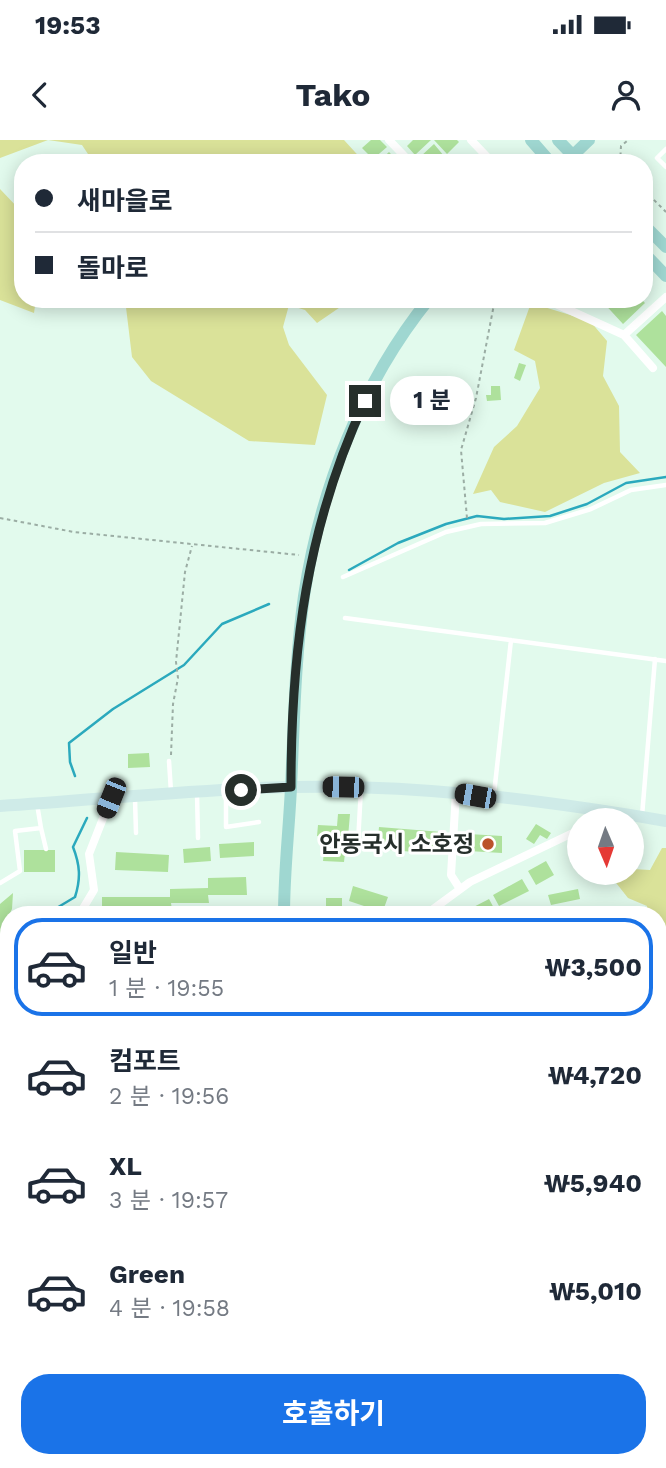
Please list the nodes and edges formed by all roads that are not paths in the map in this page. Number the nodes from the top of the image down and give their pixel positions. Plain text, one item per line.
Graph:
1 (389, 140) edge
2 (471, 140) edge
3 (531, 140) edge
4 (589, 140) edge
5 (666, 149) edge
6 (402, 154) edge
7 (484, 154) edge
8 (543, 154) edge
9 (577, 154) edge
10 (666, 167) edge
11 (653, 234) edge
12 (666, 247) edge
13 (653, 262) edge
14 (666, 276) edge
15 (666, 297) edge
16 (422, 308) edge
17 (565, 308) edge
18 (624, 335) junction
19 (653, 368) dead end
20 (666, 485) edge
21 (343, 577) dead end
22 (345, 618) dead end
23 (511, 640) junction
24 (654, 659) junction
25 (666, 660) edge
26 (169, 761) road end
27 (291, 787) junction
28 (361, 788) junction
29 (226, 790) junction
30 (197, 792) junction
31 (456, 792) junction
32 (172, 793) junction
33 (135, 797) junction
34 (111, 798) junction
35 (493, 799) junction
36 (37, 804) junction
37 (0, 806) edge
38 (643, 808) edge
39 (567, 811) edge
40 (644, 817) edge
41 (666, 821) edge
42 (260, 822) dead end
43 (41, 828) junction
44 (136, 833) dead end
45 (567, 836) edge
46 (198, 838) dead end
47 (358, 843) dead end
48 (46, 849) dead end
49 (0, 883) edge
50 (460, 889) junction
51 (84, 906) edge
52 (284, 906) edge
53 (440, 906) edge

1 - 6 street
2 - 7 street
3 - 8 main road
4 - 9 main road
5 - 10 lane
11 - 12 main road
13 - 14 main road
15 - 18 street
16 - 27 main road
17 - 18 street
18 - 19 street
20 - 21 lane
22 - 23 lane
23 - 24 lane
23 - 35 lane
24 - 25 lane
24 - 38 lane
26 - 32 lane
27 - 28 street
27 - 29 street
27 - 52 main road
28 - 31 street
28 - 47 lane
29 - 30 street
29 - 42 lane
30 - 32 street
30 - 46 lane
31 - 35 street
31 - 50 street
32 - 33 street
33 - 34 street
33 - 44 lane
34 - 36 street
34 - 51 street
35 - 39 street
36 - 37 street
36 - 43 lane
40 - 41 street
43 - 48 lane
43 - 49 lane
45 - 50 street
50 - 53 street

